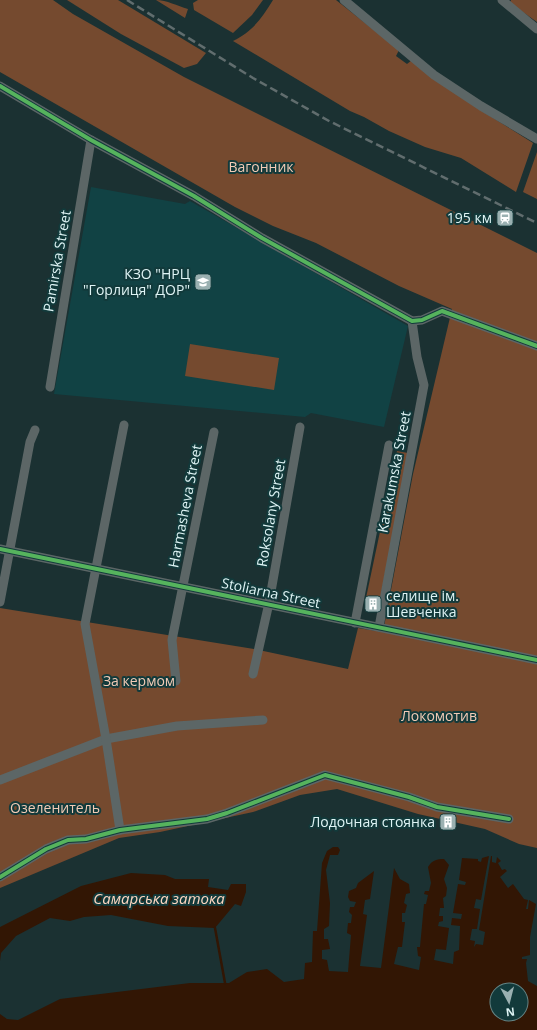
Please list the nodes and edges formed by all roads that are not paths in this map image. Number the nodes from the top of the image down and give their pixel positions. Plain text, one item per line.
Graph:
1 (344, 0) edge
2 (502, 0) edge
3 (537, 29) edge
4 (0, 86) edge
5 (537, 139) edge
6 (91, 140) junction
7 (412, 321) junction
8 (537, 346) edge
9 (50, 387) dead end
10 (124, 425) dead end
11 (300, 427) dead end
12 (35, 430) dead end
13 (214, 432) dead end
14 (389, 445) dead end
15 (0, 549) edge
16 (10, 551) junction
17 (95, 568) junction
18 (183, 586) junction
19 (0, 602) edge
20 (269, 603) junction
21 (355, 623) junction
22 (378, 627) junction
23 (537, 660) edge
24 (253, 674) dead end
25 (176, 681) dead end
26 (263, 720) dead end
27 (106, 739) junction
28 (0, 780) edge
29 (509, 819) dead end
30 (120, 830) junction
31 (0, 876) edge

1 - 5 street
2 - 3 street
4 - 6 street
6 - 7 street
6 - 9 street, Pamirska Street
7 - 8 street
7 - 22 street, Karakumska Street
10 - 17 street
11 - 20 street, Roksolany Street
12 - 16 street
13 - 18 street, Harmasheva Street
14 - 21 street, Karakumska Street
15 - 16 street, Stoliarna Street
16 - 17 street, Stoliarna Street
16 - 19 street
17 - 18 street, Stoliarna Street
17 - 27 street
18 - 20 street, Stoliarna Street
18 - 25 street, Harmasheva Street
20 - 21 street, Stoliarna Street
20 - 24 street, Roksolany Street
21 - 22 street, Stoliarna Street
22 - 23 street, Stoliarna Street
26 - 27 street
27 - 28 street
27 - 30 street
29 - 30 street
30 - 31 street

